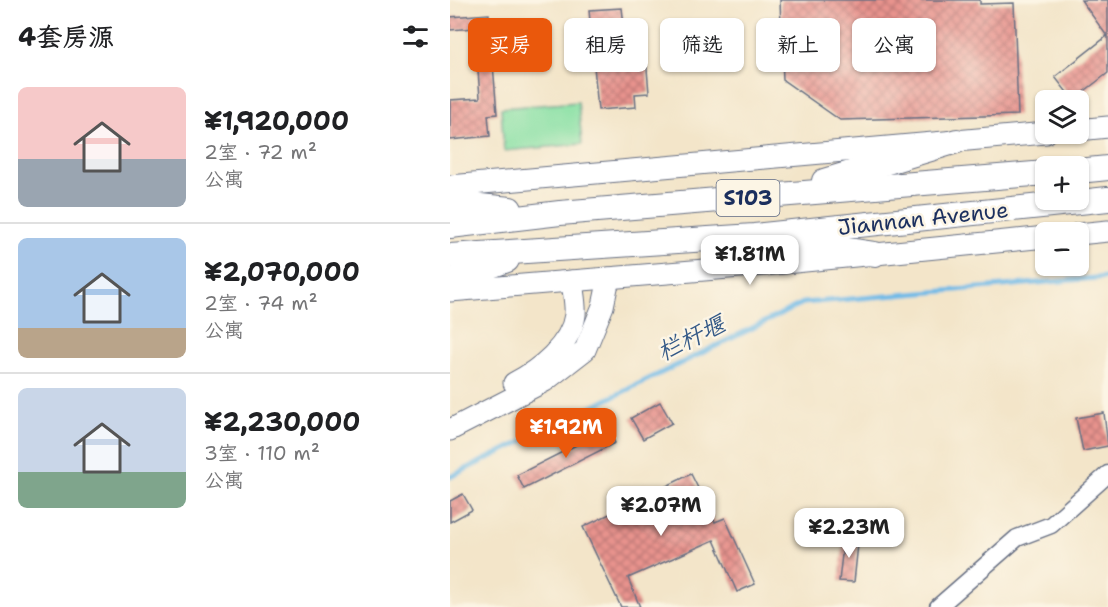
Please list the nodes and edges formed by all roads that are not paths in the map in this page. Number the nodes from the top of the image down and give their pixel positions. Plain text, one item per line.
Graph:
1 (1108, 127) edge
2 (1089, 129) edge
3 (1035, 134) edge
4 (957, 141) junction
5 (1108, 168) edge
6 (1089, 170) edge
7 (1035, 174) edge
8 (450, 186) edge
9 (779, 195) junction
10 (1108, 199) edge
11 (450, 203) edge
12 (560, 213) junction
13 (450, 226) edge
14 (1108, 231) edge
15 (1089, 233) edge
16 (754, 236) junction
17 (1035, 238) edge
18 (535, 249) junction
19 (875, 254) junction
20 (450, 256) edge
21 (609, 278) junction
22 (450, 281) edge
23 (572, 281) junction
24 (450, 291) edge
25 (450, 414) edge
26 (450, 430) edge
27 (1108, 474) edge
28 (938, 607) edge

1 - 2 main road
3 - 4 main road
4 - 8 main road
4 - 9 highway
5 - 6 highway
7 - 9 highway, Jiannan Avenue / S103
9 - 12 highway, Jiannan Avenue / S103
10 - 16 highway, Jiannan Avenue / S103
11 - 12 highway
12 - 13 highway, Jiannan Avenue / S103
14 - 15 main road
16 - 18 highway, Jiannan Avenue / S103
16 - 19 highway
17 - 19 main road
18 - 20 highway, Jiannan Avenue / S103
18 - 22 highway
19 - 21 main road
21 - 23 main road
21 - 26 main road
23 - 24 main road
23 - 25 main road
27 - 28 street

